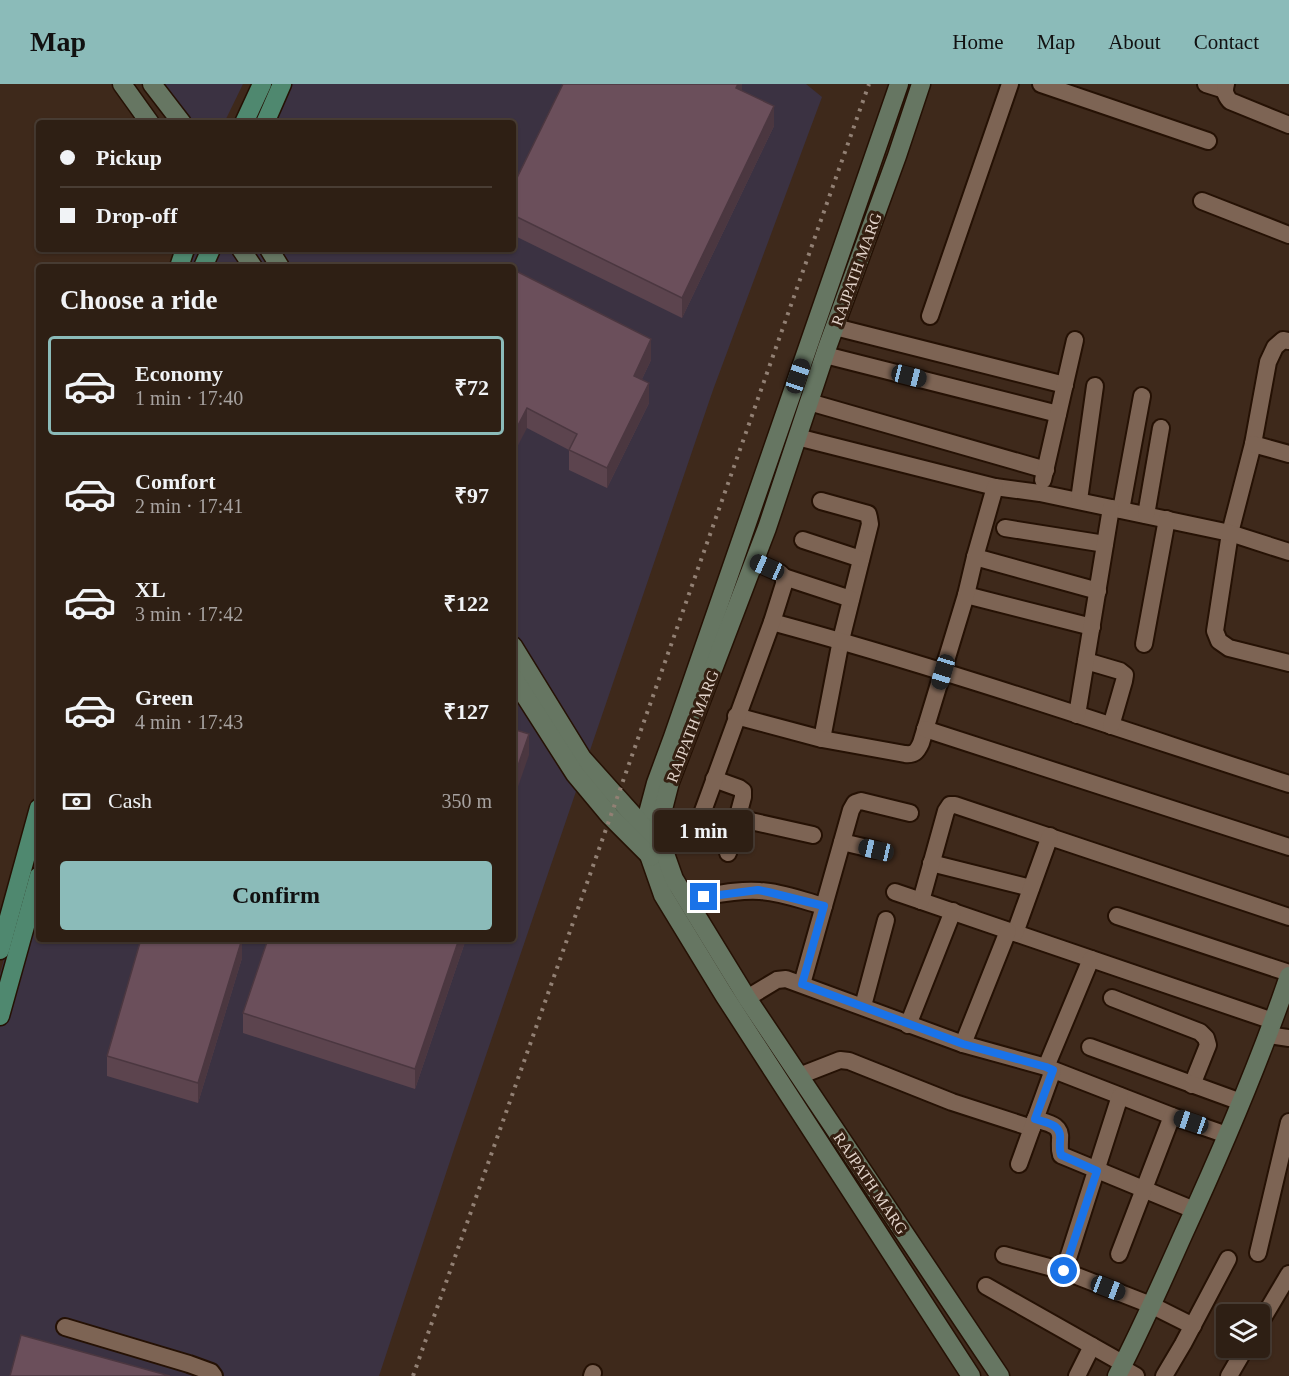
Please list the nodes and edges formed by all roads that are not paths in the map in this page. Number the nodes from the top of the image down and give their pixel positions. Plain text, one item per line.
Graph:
1 (122, 84) edge
2 (152, 84) edge
3 (262, 84) edge
4 (282, 84) edge
5 (899, 84) edge
6 (921, 84) edge
7 (1010, 84) edge
8 (1041, 84) edge
9 (1206, 84) edge
10 (1225, 87) edge
11 (148, 120) edge
12 (180, 120) edge
13 (245, 120) edge
14 (266, 120) edge
15 (1289, 126) edge
16 (1208, 141) dead end
17 (1202, 201) dead end
18 (1289, 235) edge
19 (930, 316) dead end
20 (834, 327) junction
21 (1075, 340) dead end
22 (1289, 341) edge
23 (825, 355) junction
24 (1065, 385) junction
25 (1095, 386) dead end
26 (1142, 396) dead end
27 (809, 402) junction
28 (1058, 414) junction
29 (1161, 428) dead end
30 (797, 437) junction
31 (1253, 444) junction
32 (1289, 454) edge
33 (1046, 470) junction
34 (995, 487) junction
35 (1040, 493) junction
36 (1079, 500) junction
37 (821, 501) dead end
38 (1116, 509) junction
39 (1146, 515) junction
40 (1167, 519) junction
41 (1005, 528) dead end
42 (1230, 533) junction
43 (803, 540) dead end
44 (1105, 544) junction
45 (1289, 552) edge
46 (975, 557) junction
47 (861, 559) junction
48 (754, 561) junction
49 (784, 578) junction
50 (1098, 591) junction
51 (966, 595) junction
52 (851, 599) junction
53 (772, 622) junction
54 (1092, 627) junction
55 (841, 640) junction
56 (1144, 644) dead end
57 (516, 651) edge
58 (1086, 661) junction
59 (1289, 663) edge
60 (943, 672) junction
61 (516, 682) edge
62 (1077, 715) junction
63 (736, 716) junction
64 (1111, 726) junction
65 (925, 729) junction
66 (822, 739) junction
67 (714, 779) junction
68 (1289, 784) edge
69 (702, 811) dead end
70 (910, 813) dead end
71 (737, 818) junction
72 (36, 819) edge
73 (646, 829) junction
74 (813, 835) dead end
75 (1050, 836) junction
76 (842, 842) junction
77 (1289, 847) edge
78 (876, 850) dead end
79 (656, 851) junction
80 (728, 854) dead end
81 (931, 863) junction
82 (36, 887) edge
83 (1031, 888) junction
84 (895, 892) dead end
85 (686, 899) junction
86 (921, 901) junction
87 (824, 906) junction
88 (953, 911) junction
89 (1117, 916) dead end
90 (1289, 917) edge
91 (886, 920) dead end
92 (1011, 932) junction
93 (0, 950) edge
94 (1091, 959) junction
95 (1289, 974) edge
96 (802, 984) junction
97 (747, 998) junction
98 (1112, 998) dead end
99 (863, 1006) junction
100 (0, 1016) edge
101 (908, 1024) junction
102 (1270, 1028) junction
103 (1289, 1038) edge
104 (963, 1044) junction
105 (1090, 1047) dead end
106 (1050, 1069) junction
107 (799, 1076) junction
108 (1192, 1085) junction
109 (1120, 1096) junction
110 (1241, 1102) junction
111 (1172, 1116) junction
112 (1289, 1122) edge
113 (1034, 1123) junction
114 (1227, 1135) junction
115 (1019, 1164) dead end
116 (1097, 1171) junction
117 (1144, 1190) junction
118 (1194, 1210) junction
119 (1258, 1253) dead end
120 (1119, 1254) dead end
121 (1004, 1255) dead end
122 (1228, 1259) dead end
123 (1064, 1271) junction
124 (1289, 1274) edge
125 (986, 1286) dead end
126 (1152, 1305) junction
127 (1270, 1306) edge
128 (1193, 1326) junction
129 (65, 1328) dead end
130 (1092, 1346) junction
131 (1240, 1358) edge
132 (1125, 1371) edge
133 (214, 1376) edge
134 (971, 1376) edge
135 (1000, 1376) edge
136 (1077, 1376) edge
137 (1164, 1376) edge
138 (1229, 1376) edge

1 - 11 main road
2 - 12 main road
3 - 13 main road
4 - 14 main road
5 - 73 main road, RAJPATH MARG
6 - 20 main road, RAJPATH MARG
7 - 19 street
8 - 16 street
9 - 10 street
10 - 15 street
17 - 18 street
20 - 23 main road, RAJPATH MARG
20 - 24 street
21 - 24 street
22 - 31 street
23 - 27 main road, RAJPATH MARG
23 - 28 street
24 - 28 street
25 - 36 street
26 - 38 street
27 - 30 main road, RAJPATH MARG
27 - 33 street
28 - 33 street
29 - 39 street
30 - 34 street
30 - 48 main road, RAJPATH MARG
31 - 32 street
31 - 42 street
33 - 35 street
34 - 35 street
34 - 46 street
35 - 36 street
36 - 38 street
37 - 47 street
38 - 39 street
38 - 44 street
39 - 40 street
40 - 42 street
40 - 56 street
41 - 44 street
42 - 45 street
42 - 59 street
43 - 47 street
44 - 50 street
46 - 50 street
46 - 51 street
47 - 52 street
48 - 49 street
48 - 79 main road, RAJPATH MARG
49 - 52 street
49 - 53 street
50 - 54 street
51 - 54 street
51 - 60 street
52 - 55 street
53 - 55 street
53 - 63 street
54 - 58 street
55 - 60 street
55 - 66 street
57 - 73 main road
58 - 62 street
58 - 64 street
60 - 62 street
60 - 65 street
61 - 79 main road, RAJPATH MARG
62 - 64 street
63 - 66 street
63 - 67 street
64 - 68 street
65 - 66 street
65 - 77 street
67 - 69 street
67 - 71 street
70 - 76 street
71 - 74 street
71 - 80 street
72 - 93 main road
73 - 79 main road, RAJPATH MARG
75 - 81 street
75 - 83 street
75 - 90 street
76 - 78 street
76 - 87 street
79 - 85 main road, RAJPATH MARG
79 - 134 main road, RAJPATH MARG
81 - 83 street
81 - 86 street
82 - 100 main road
83 - 92 street
84 - 86 street
85 - 87 street
85 - 97 main road, RAJPATH MARG
86 - 88 street
87 - 96 street
88 - 92 street
88 - 101 street
89 - 95 street
91 - 99 street
92 - 94 street
92 - 104 street
94 - 102 street
94 - 106 street
95 - 102 main road
96 - 97 street
96 - 99 street
97 - 107 main road, RAJPATH MARG
98 - 108 street
99 - 101 street
101 - 104 street
102 - 103 street
102 - 110 main road
104 - 106 street
105 - 108 street
106 - 109 street
106 - 113 street
107 - 113 street
107 - 135 main road, RAJPATH MARG
108 - 110 street
109 - 111 street
109 - 116 street
110 - 114 main road
111 - 114 street
111 - 117 street
112 - 119 street
113 - 115 street
113 - 116 street
114 - 118 main road
116 - 117 street
116 - 123 street
117 - 118 street
117 - 120 street
118 - 126 main road
121 - 123 street
122 - 128 street
123 - 126 street
124 - 127 street
125 - 130 street
126 - 128 street
126 - 132 main road
128 - 137 street
129 - 133 street
130 - 132 street
130 - 136 street
131 - 138 street

